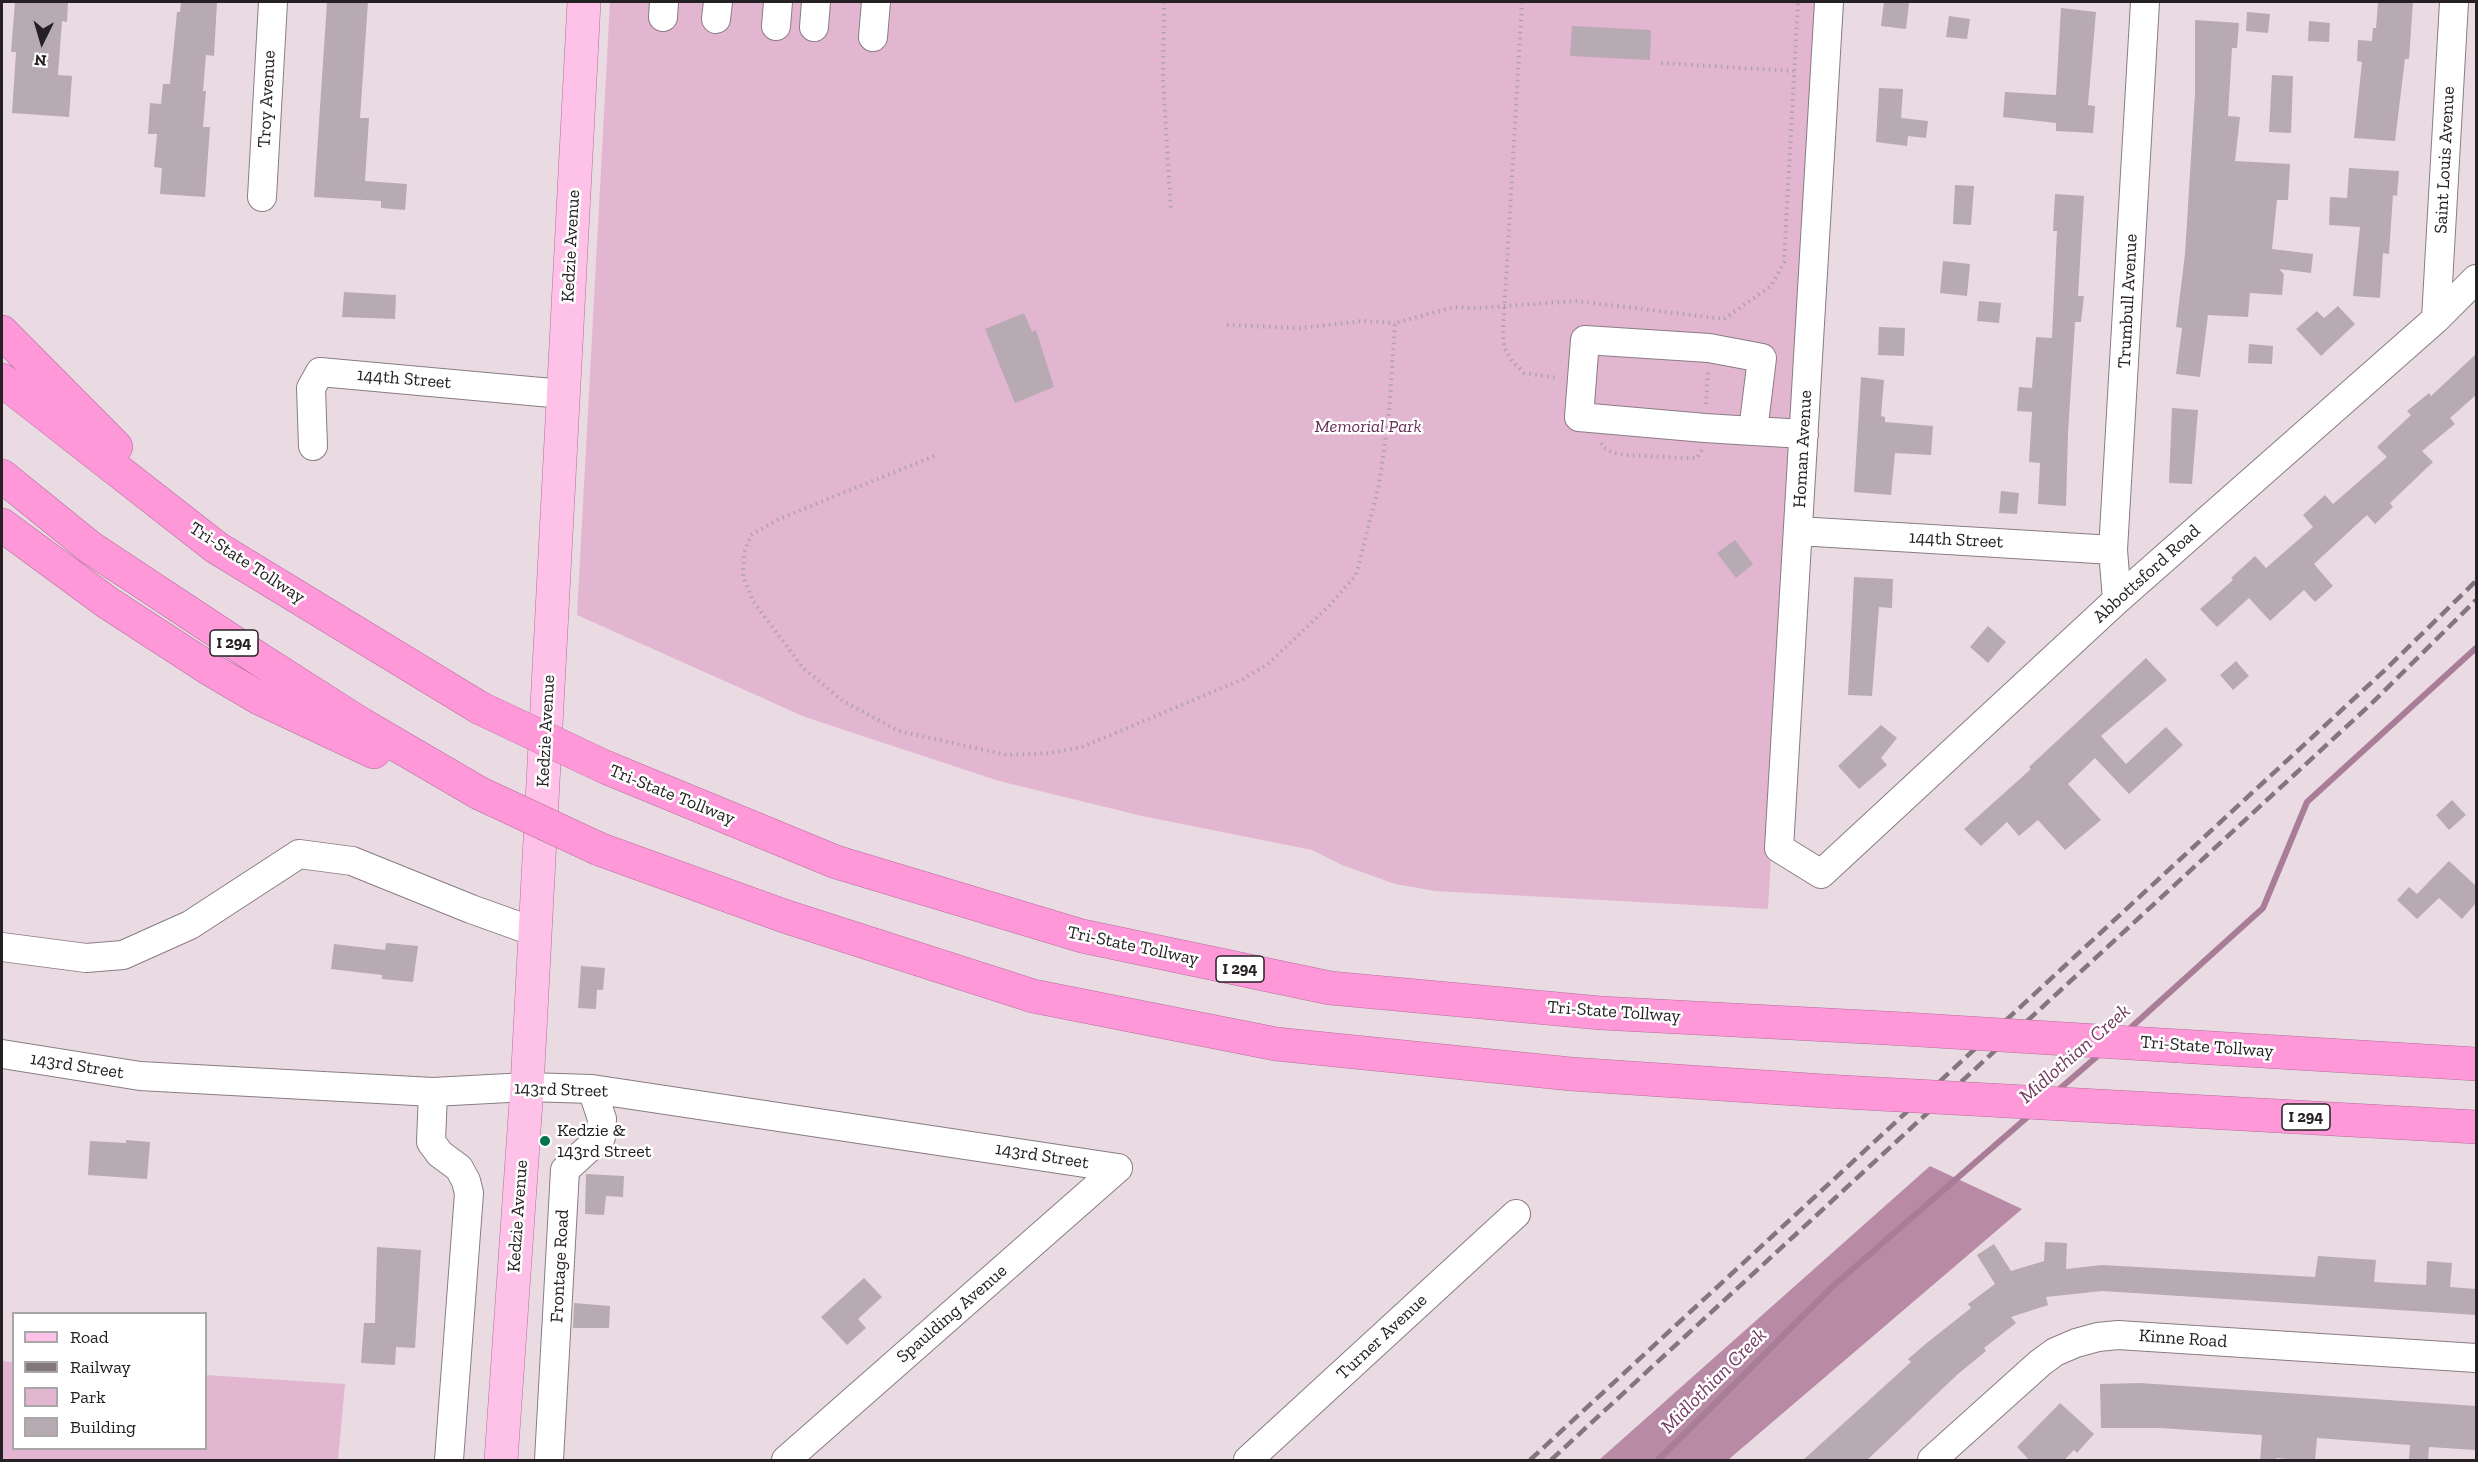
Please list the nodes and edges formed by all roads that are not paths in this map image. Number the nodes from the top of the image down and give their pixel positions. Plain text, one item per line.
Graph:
1 (273, 2) edge
2 (584, 2) edge
3 (876, 2) edge
4 (1829, 2) edge
5 (2145, 2) edge
6 (2454, 2) edge
7 (873, 37) dead end
8 (262, 198) dead end
9 (2476, 279) edge
10 (2436, 319) junction
11 (2, 332) edge
12 (2, 380) edge
13 (563, 394) junction
14 (1753, 431) junction
15 (1804, 434) junction
16 (313, 446) dead end
17 (2, 476) edge
18 (2, 525) edge
19 (1798, 531) junction
20 (217, 548) junction
21 (2114, 550) junction
22 (2117, 600) junction
23 (479, 793) junction
24 (1821, 874) joint
25 (535, 932) junction
26 (2, 947) edge
27 (2, 1054) edge
28 (2476, 1064) edge
29 (527, 1087) junction
30 (592, 1089) junction
31 (433, 1092) junction
32 (2476, 1127) edge
33 (1118, 1168) joint
34 (1516, 1214) dead end
35 (2476, 1358) edge
36 (448, 1461) edge
37 (501, 1461) edge
38 (549, 1461) edge
39 (786, 1461) edge
40 (1248, 1461) edge
41 (1932, 1461) edge

1 - 8 street, Troy Avenue
2 - 13 main road, Kedzie Avenue
3 - 7 street
4 - 15 street, Homan Avenue
5 - 21 street, Trumbull Avenue
6 - 10 street, Saint Louis Avenue
9 - 10 street, Abbottsford Road
10 - 22 street, Abbottsford Road
11 - 20 highway
12 - 20 highway, Tri-State Tollway / I 294
13 - 16 street, 144th Street
13 - 25 main road, Kedzie Avenue
14 - 14 street
14 - 15 street
15 - 19 street, Homan Avenue
17 - 23 highway, I 294
18 - 23 highway
19 - 21 street, 144th Street
19 - 24 street, Homan Avenue
20 - 28 highway, Tri-State Tollway / I 294, bridge
21 - 22 street, Trumbull Avenue
22 - 24 street, Abbottsford Road
23 - 32 highway, I 294, bridge
25 - 26 street
25 - 29 main road, Kedzie Avenue
27 - 31 street, 143rd Street
29 - 30 street, 143rd Street
29 - 31 street, 143rd Street
29 - 37 main road, Kedzie Avenue
30 - 33 street, 143rd Street
30 - 38 street, Frontage Road
31 - 36 street
33 - 39 street, Spaulding Avenue
34 - 40 street, Turner Avenue
35 - 41 street, Kinne Road

